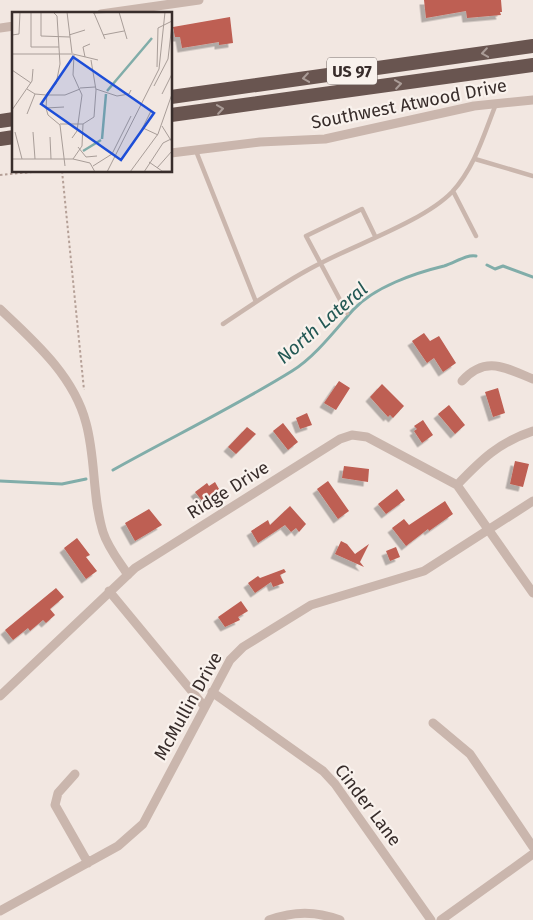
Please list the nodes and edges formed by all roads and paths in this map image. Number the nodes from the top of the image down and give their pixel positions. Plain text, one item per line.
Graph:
1 (199, 0) edge
2 (169, 2) edge
3 (112, 12) edge
4 (533, 46) edge
5 (533, 65) edge
6 (172, 97) edge
7 (533, 100) edge
8 (496, 102) junction
9 (172, 115) edge
10 (195, 149) junction
11 (172, 153) edge
12 (475, 159) junction
13 (32, 172) edge
14 (62, 172) edge
15 (0, 175) edge
16 (533, 176) edge
17 (453, 191) junction
18 (375, 236) junction
19 (476, 236) dead end
20 (320, 263) junction
21 (256, 302) junction
22 (0, 310) edge
23 (347, 313) dead end
24 (223, 324) dead end
25 (533, 379) edge
26 (462, 381) dead end
27 (80, 405) junction
28 (533, 431) edge
29 (457, 485) junction
30 (533, 501) edge
31 (489, 530) junction
32 (128, 575) junction
33 (109, 592) junction
34 (533, 593) edge
35 (212, 692) junction
36 (0, 696) edge
37 (204, 706) junction
38 (433, 724) dead end
39 (75, 774) dead end
40 (533, 847) edge
41 (533, 854) edge
42 (88, 863) junction
43 (0, 911) edge
44 (269, 920) edge
45 (340, 920) edge
46 (431, 920) edge
47 (440, 920) edge

1 - 2 street
2 - 3 street
4 -> 6 highway, US 97
9 -> 5 highway, US 97
7 - 8 street, Southwest Atwood Drive
8 - 10 street, Southwest Atwood Drive
8 - 12 lane
10 - 11 street, Southwest Atwood Drive
10 - 21 lane
12 - 16 lane
12 - 17 lane
13 - 15 path
14 - 27 path
17 - 18 lane
17 - 19 lane
18 - 20 lane
18 - 20 lane
20 - 21 lane
20 - 23 lane
21 - 24 lane
22 - 27 street
25 - 26 street
27 - 32 street
28 - 29 street
29 - 31 street, Ridge Drive
29 - 32 street, Ridge Drive
30 - 31 street, McMullin Drive
31 - 34 street, Ridge Drive
31 - 35 street, McMullin Drive
32 - 33 street, Ridge Drive
33 - 36 street, Ridge Drive
33 - 37 street
35 - 37 street, McMullin Drive
35 - 46 street, Cinder Lane
37 - 42 street, McMullin Drive
38 - 40 street
39 - 42 street
41 - 47 street
42 - 43 street, McMullin Drive
44 - 45 street

